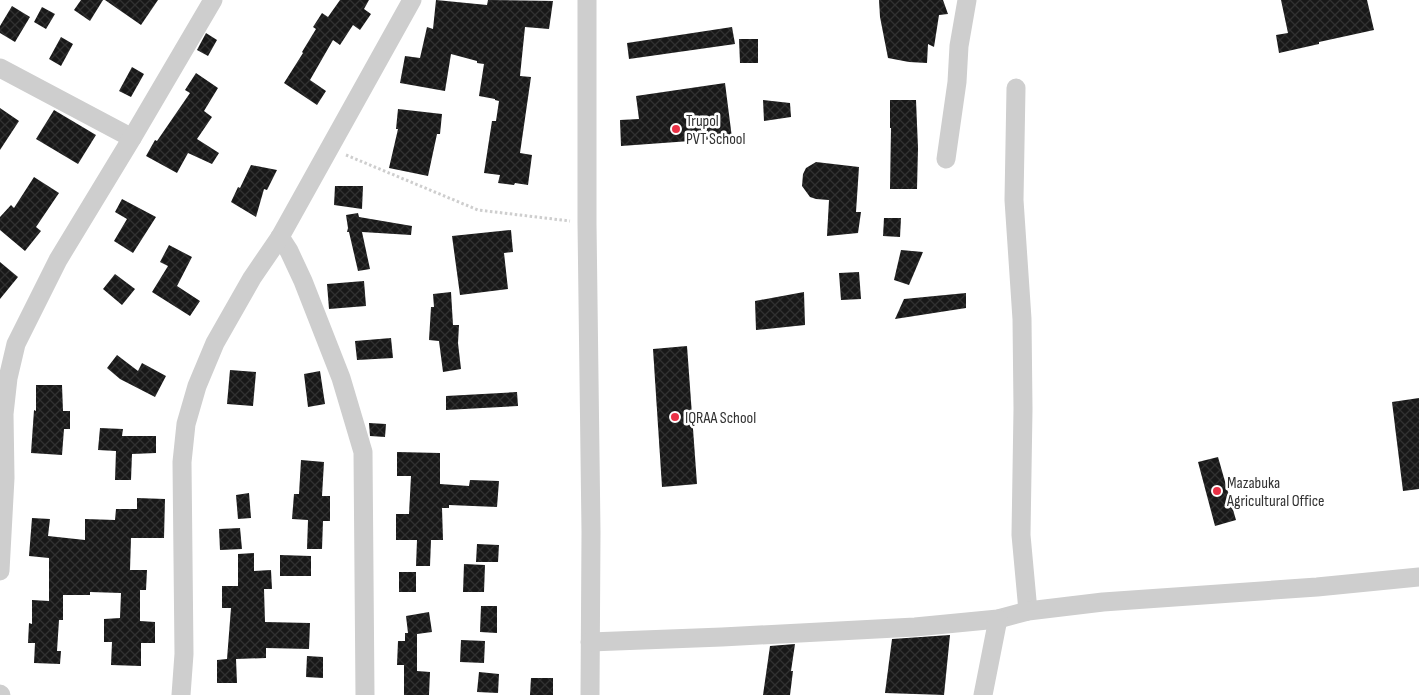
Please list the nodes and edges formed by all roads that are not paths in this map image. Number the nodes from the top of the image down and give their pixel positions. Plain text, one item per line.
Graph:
1 (213, 0) edge
2 (412, 0) edge
3 (587, 0) edge
4 (967, 0) edge
5 (0, 68) edge
6 (1016, 88) dead end
7 (132, 138) junction
8 (946, 159) dead end
9 (280, 237) junction
10 (0, 571) edge
11 (1419, 577) edge
12 (1028, 611) junction
13 (998, 618) junction
14 (590, 642) junction
15 (181, 695) edge
16 (365, 695) edge
17 (590, 695) edge
18 (983, 695) edge

1 - 7 street
2 - 9 street
3 - 14 street
4 - 8 street
5 - 7 street
6 - 12 street
7 - 10 street
9 - 15 street
9 - 16 street
11 - 12 street
12 - 13 street
13 - 14 street
13 - 18 street
14 - 17 street

